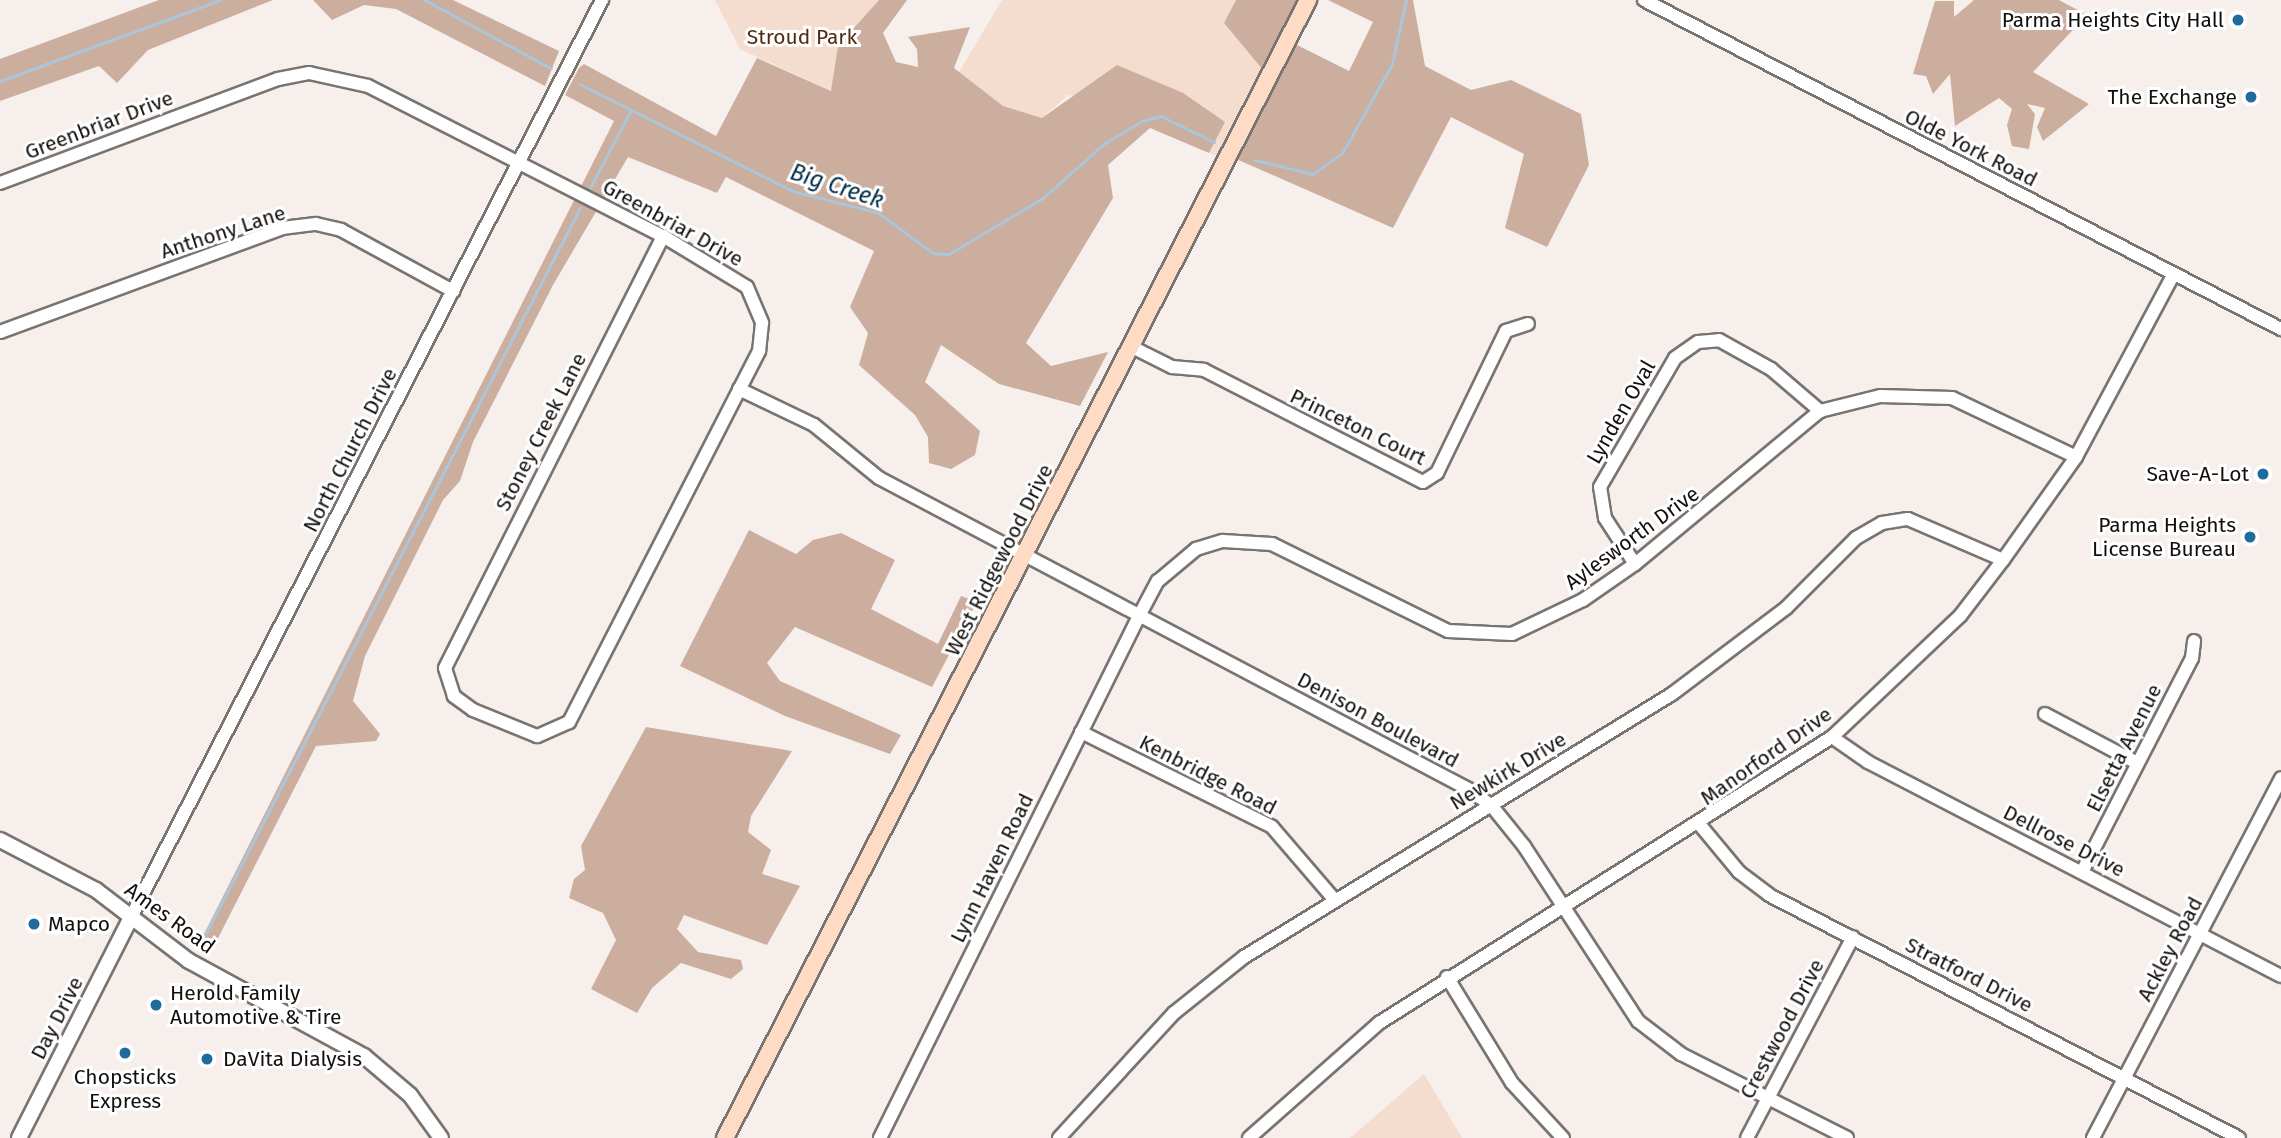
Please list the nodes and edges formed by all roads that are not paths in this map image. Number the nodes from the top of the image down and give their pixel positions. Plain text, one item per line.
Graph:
1 (602, 0) edge
2 (1308, 0) edge
3 (1644, 0) edge
4 (519, 163) junction
5 (0, 183) edge
6 (663, 236) junction
7 (2173, 275) junction
8 (453, 291) junction
9 (1528, 324) dead end
10 (2281, 330) edge
11 (0, 332) edge
12 (1132, 347) junction
13 (739, 388) junction
14 (1820, 411) junction
15 (2076, 457) junction
16 (1025, 555) junction
17 (2003, 561) junction
18 (1635, 564) junction
19 (1139, 615) junction
20 (2194, 640) dead end
21 (452, 645) joint
22 (2045, 714) dead end
23 (1082, 732) junction
24 (1832, 737) junction
25 (2137, 763) junction
26 (2281, 778) edge
27 (1491, 805) junction
28 (1700, 825) junction
29 (0, 840) edge
30 (2082, 872) junction
31 (1333, 898) junction
32 (1561, 905) junction
33 (131, 917) junction
34 (2200, 935) junction
35 (1853, 937) junction
36 (2281, 976) edge
37 (1447, 977) junction
38 (2125, 1076) junction
39 (1767, 1098) junction
40 (19, 1138) edge
41 (441, 1138) edge
42 (725, 1138) edge
43 (880, 1138) edge
44 (1059, 1138) edge
45 (1250, 1138) edge
46 (1563, 1138) edge
47 (1747, 1138) edge
48 (1847, 1138) edge
49 (2093, 1138) edge
50 (2239, 1138) edge

1 - 4 street, North Church Drive
2 - 12 main road, West Ridgewood Drive
3 - 7 street, Olde York Road
4 - 5 street, Greenbriar Drive
4 - 6 street, Greenbriar Drive
4 - 8 street, North Church Drive
6 - 13 street, Greenbriar Drive
6 - 21 street, Stoney Creek Lane
7 - 10 street, Olde York Road
7 - 15 street, Manorford Drive
8 - 11 street, Anthony Lane
8 - 33 street, North Church Drive
9 - 12 street, Princeton Court
12 - 16 main road, West Ridgewood Drive
13 - 16 street, Denison Boulevard
13 - 21 street, Greenbriar Drive
14 - 15 street, Aylesworth Drive
14 - 18 street, Aylesworth Drive
14 - 18 street, Lynden Oval
15 - 17 street, Manorford Drive
16 - 19 street, Denison Boulevard
16 - 42 main road, West Ridgewood Drive
17 - 24 street, Manorford Drive
17 - 27 street, Newkirk Drive
18 - 19 street, Aylesworth Drive
19 - 23 street, Lynn Haven Road
19 - 27 street, Denison Boulevard
20 - 25 street, Elsetta Avenue
22 - 25 street
23 - 31 street, Kenbridge Road
23 - 43 street, Lynn Haven Road
24 - 28 street, Manorford Drive
24 - 30 street, Dellrose Drive
25 - 30 street, Elsetta Avenue
26 - 34 street, Ackley Road
27 - 31 street, Newkirk Drive
27 - 32 street, Denison Boulevard
28 - 32 street, Manorford Drive
28 - 35 street, Stratford Drive
29 - 33 street, Ames Road
30 - 34 street, Dellrose Drive
31 - 44 street, Newkirk Drive
32 - 37 street, Manorford Drive
32 - 39 street, Denison Boulevard
33 - 40 street, Day Drive
33 - 41 street, Ames Road
34 - 36 street, Dellrose Drive
34 - 38 street, Ackley Road
35 - 38 street, Stratford Drive
35 - 39 street, Crestwood Drive
37 - 45 street, Manorford Drive
37 - 46 street
38 - 49 street, Ackley Road
38 - 50 street, Stratford Drive
39 - 47 street, Crestwood Drive
39 - 48 street, Denison Boulevard

